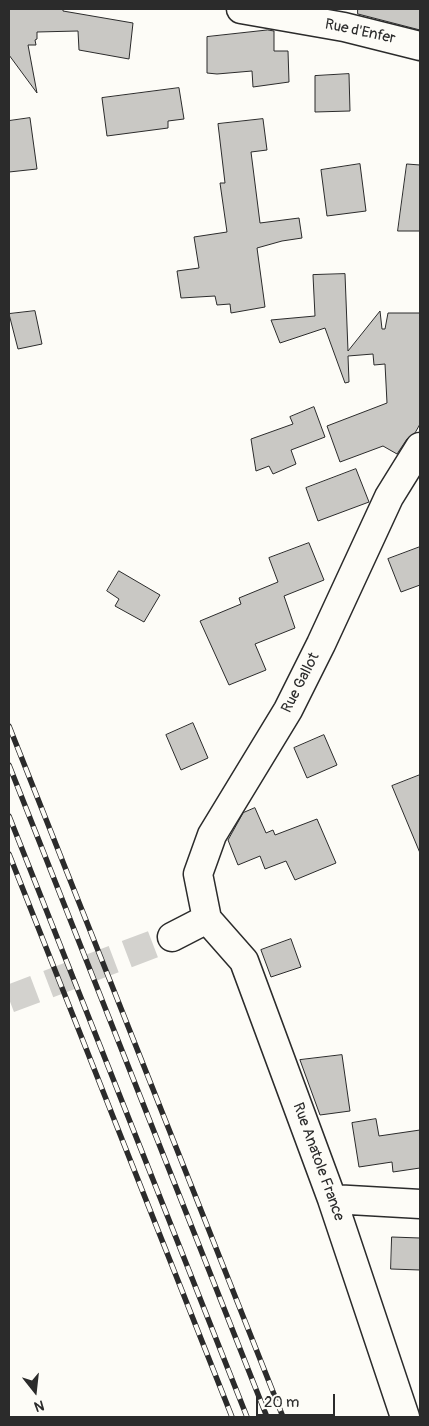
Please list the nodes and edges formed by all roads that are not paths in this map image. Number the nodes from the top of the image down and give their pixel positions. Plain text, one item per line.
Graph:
1 (241, 9) edge
2 (420, 46) edge
3 (420, 447) edge
4 (207, 919) junction
5 (172, 937) tunnel mouth
6 (332, 1199) junction
7 (420, 1204) edge
8 (405, 1417) edge

1 - 2 street, Rue d'Enfer
3 - 4 street, Rue Gallot
4 - 5 street
4 - 6 street, Rue Anatole France
6 - 7 street
6 - 8 street, Rue Anatole France

